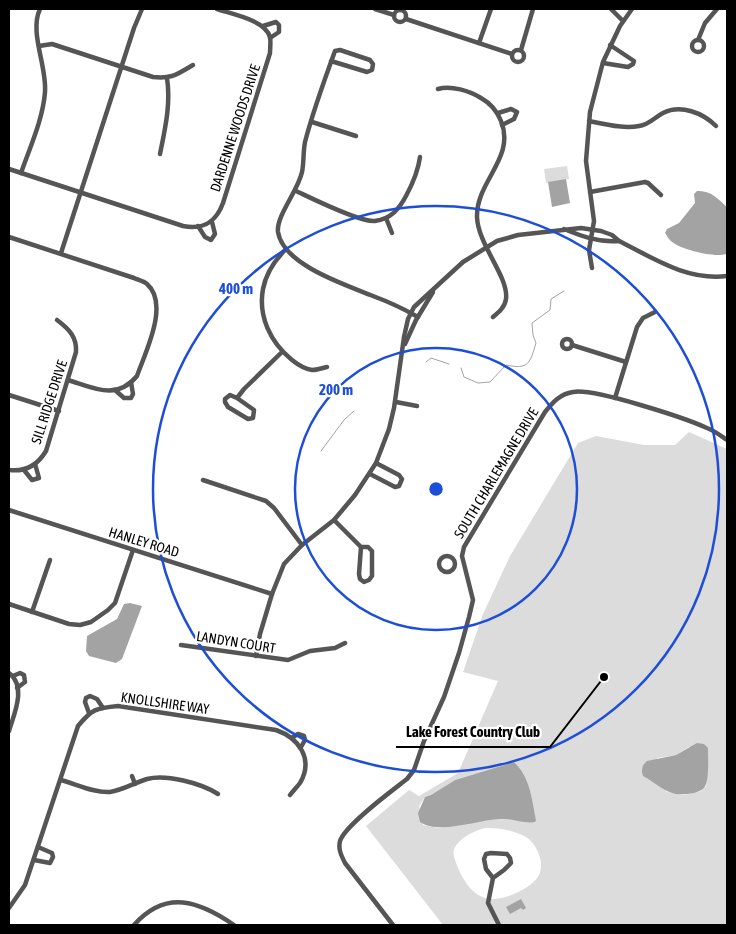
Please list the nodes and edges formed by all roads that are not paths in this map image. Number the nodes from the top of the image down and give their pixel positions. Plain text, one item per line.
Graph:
1 (40, 9) edge
2 (142, 9) edge
3 (217, 9) edge
4 (375, 9) edge
5 (491, 9) edge
6 (533, 9) edge
7 (611, 9) edge
8 (632, 9) edge
9 (717, 9) edge
10 (403, 10) edge
11 (394, 15) junction
12 (406, 19) junction
13 (623, 21) junction
14 (263, 26) junction
15 (270, 38) junction
16 (698, 40) dead end
17 (479, 43) junction
18 (610, 45) junction
19 (39, 46) junction
20 (521, 50) junction
21 (512, 54) junction
22 (331, 61) junction
23 (603, 63) junction
24 (193, 64) dead end
25 (122, 67) junction
26 (167, 78) junction
27 (438, 89) dead end
28 (498, 113) junction
29 (589, 121) junction
30 (312, 122) junction
31 (502, 125) junction
32 (716, 126) dead end
33 (356, 136) dead end
34 (160, 154) dead end
35 (420, 157) dead end
36 (9, 169) edge
37 (21, 173) junction
38 (296, 191) junction
39 (80, 192) junction
40 (590, 192) junction
41 (661, 195) dead end
42 (386, 218) junction
43 (212, 222) junction
44 (198, 226) junction
45 (564, 229) junction
46 (593, 230) junction
47 (392, 233) dead end
48 (9, 237) edge
49 (591, 238) junction
50 (619, 241) junction
51 (486, 248) junction
52 (286, 249) junction
53 (61, 253) junction
54 (592, 268) dead end
55 (727, 276) edge
56 (435, 288) junction
57 (655, 312) dead end
58 (411, 313) junction
59 (418, 317) junction
60 (493, 317) dead end
61 (57, 320) dead end
62 (572, 345) dead end
63 (404, 347) junction
64 (282, 352) junction
65 (626, 362) junction
66 (327, 367) dead end
67 (68, 380) junction
68 (131, 382) junction
69 (116, 390) junction
70 (9, 395) edge
71 (238, 398) junction
72 (615, 398) junction
73 (396, 402) junction
74 (417, 406) dead end
75 (59, 411) junction
76 (727, 440) edge
77 (376, 462) junction
78 (35, 464) junction
79 (9, 470) edge
80 (24, 470) junction
81 (370, 474) junction
82 (203, 480) dead end
83 (9, 510) edge
84 (334, 520) junction
85 (302, 545) junction
86 (361, 547) junction
87 (133, 550) junction
88 (50, 560) dead end
89 (463, 562) junction
90 (455, 563) dead end
91 (272, 594) junction
92 (9, 604) edge
93 (32, 612) junction
94 (345, 643) dead end
95 (181, 645) dead end
96 (256, 656) junction
97 (11, 674) edge
98 (17, 688) junction
99 (103, 708) junction
100 (89, 713) junction
101 (9, 731) edge
102 (292, 737) junction
103 (301, 747) junction
104 (132, 776) dead end
105 (60, 780) junction
106 (135, 784) junction
107 (218, 794) dead end
108 (290, 795) dead end
109 (38, 847) junction
110 (34, 860) junction
111 (493, 878) junction
112 (9, 908) edge
113 (134, 925) edge
114 (234, 925) edge
115 (393, 925) edge
116 (499, 925) edge

1 - 19 street
2 - 25 street
3 - 14 street, DARDENNE WOODS DRIVE
4 - 11 street
5 - 17 street
6 - 20 street
7 - 13 street
8 - 13 street
9 - 16 street
10 - 11 street
10 - 12 street
11 - 12 street
12 - 17 street
13 - 18 street
14 - 15 street
14 - 15 street, DARDENNE WOODS DRIVE
15 - 43 street, DARDENNE WOODS DRIVE
17 - 21 street
18 - 23 street
18 - 23 street
19 - 25 street
19 - 37 street
20 - 21 street
20 - 21 street
22 - 22 street
22 - 30 street
23 - 29 street
24 - 26 street
25 - 26 street
25 - 39 street
26 - 34 street
27 - 28 street
28 - 31 street
28 - 31 street
29 - 32 street
29 - 40 street
30 - 33 street
30 - 38 street
31 - 51 street
35 - 42 street
36 - 37 street, DARDENNE WOODS DRIVE
37 - 39 street, DARDENNE WOODS DRIVE
38 - 42 street
38 - 52 street
39 - 44 street, DARDENNE WOODS DRIVE
39 - 53 street
40 - 41 street
40 - 46 street
42 - 47 street
43 - 44 street, DARDENNE WOODS DRIVE
43 - 44 street, DARDENNE WOODS DRIVE
45 - 46 street
45 - 49 street
45 - 51 street
46 - 49 street
46 - 50 street
48 - 53 street
49 - 50 street
49 - 54 street
50 - 55 street
51 - 56 street
51 - 60 street
52 - 58 street
52 - 64 street
53 - 68 street
56 - 58 street
56 - 59 street
57 - 65 street
58 - 59 street
58 - 63 street
59 - 63 street
61 - 67 street, SILL RIDGE DRIVE
62 - 65 street
63 - 73 street
64 - 66 street
64 - 71 street
65 - 72 street
67 - 69 street
67 - 75 street, SILL RIDGE DRIVE
68 - 69 street
68 - 69 street
70 - 75 street
71 - 71 street
72 - 76 street, SOUTH CHARLEMAGNE DRIVE
72 - 89 street, SOUTH CHARLEMAGNE DRIVE
73 - 74 street
73 - 77 street
75 - 78 street, SILL RIDGE DRIVE
77 - 81 street
77 - 81 street
78 - 80 street, SILL RIDGE DRIVE
78 - 80 street, SILL RIDGE DRIVE
79 - 80 street, SILL RIDGE DRIVE
81 - 84 street
82 - 85 street
83 - 87 street, HANLEY ROAD
84 - 85 street
84 - 86 street
85 - 91 street
86 - 86 street
87 - 91 street, HANLEY ROAD
87 - 93 street
88 - 93 street
89 - 90 street
89 - 115 street, SOUTH CHARLEMAGNE DRIVE
91 - 96 street
92 - 93 street
94 - 96 street, LANDYN COURT
95 - 96 street, LANDYN COURT
97 - 98 street
97 - 98 street
98 - 101 street
99 - 100 street, KNOLLSHIRE WAY
99 - 100 street
99 - 102 street, KNOLLSHIRE WAY
100 - 105 street
102 - 103 street, KNOLLSHIRE WAY
102 - 103 street, KNOLLSHIRE WAY
103 - 108 street
104 - 106 street
105 - 106 street
105 - 109 street
106 - 107 street
109 - 110 street
109 - 110 street
110 - 112 street
111 - 111 street
111 - 116 street
113 - 114 street

